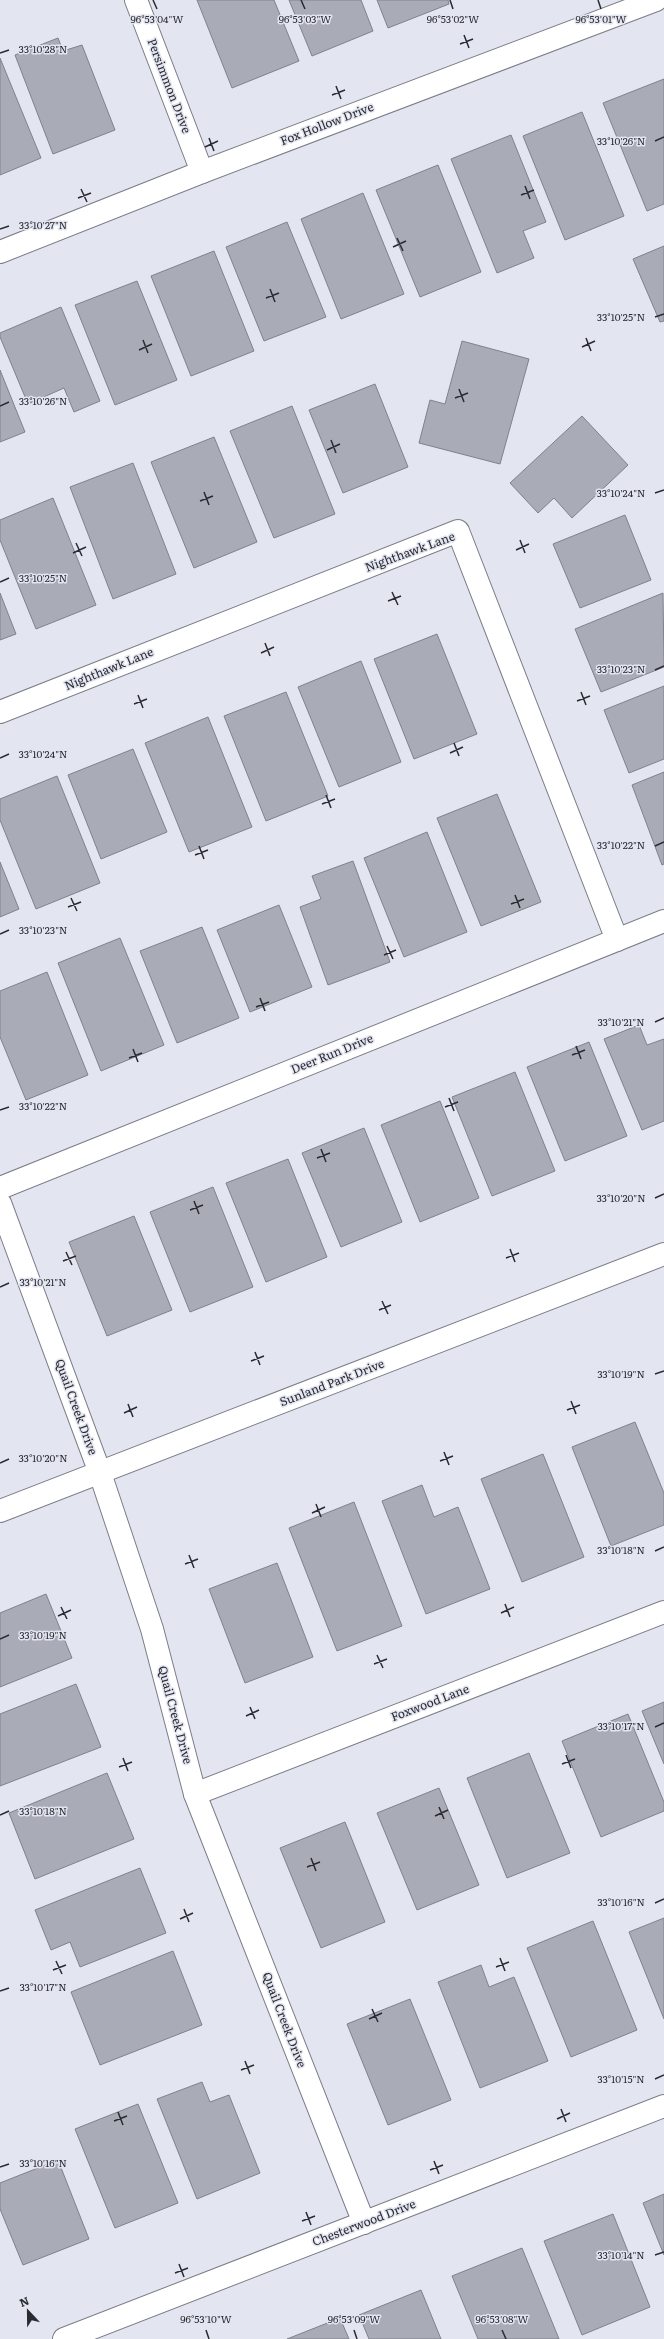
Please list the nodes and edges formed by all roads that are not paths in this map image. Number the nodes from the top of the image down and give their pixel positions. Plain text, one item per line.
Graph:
1 (136, 0) edge
2 (656, 0) edge
3 (202, 172) junction
4 (0, 252) edge
5 (0, 712) edge
6 (664, 921) edge
7 (617, 940) junction
8 (0, 1188) edge
9 (0, 1203) edge
10 (664, 1254) edge
11 (100, 1473) junction
12 (0, 1511) edge
13 (664, 1612) edge
14 (195, 1794) junction
15 (664, 2106) edge
16 (364, 2223) junction
17 (64, 2339) edge

1 - 3 street, Persimmon Drive
2 - 3 street, Fox Hollow Drive
3 - 4 street, Fox Hollow Drive
5 - 7 street, Nighthawk Lane
6 - 7 street, Deer Run Drive
7 - 8 street, Deer Run Drive
9 - 11 street, Quail Creek Drive
10 - 11 street, Sunland Park Drive
11 - 12 street, Sunland Park Drive
11 - 14 street, Quail Creek Drive
13 - 14 street, Foxwood Lane
14 - 16 street, Quail Creek Drive
15 - 16 street, Chesterwood Drive
16 - 17 street, Chesterwood Drive

